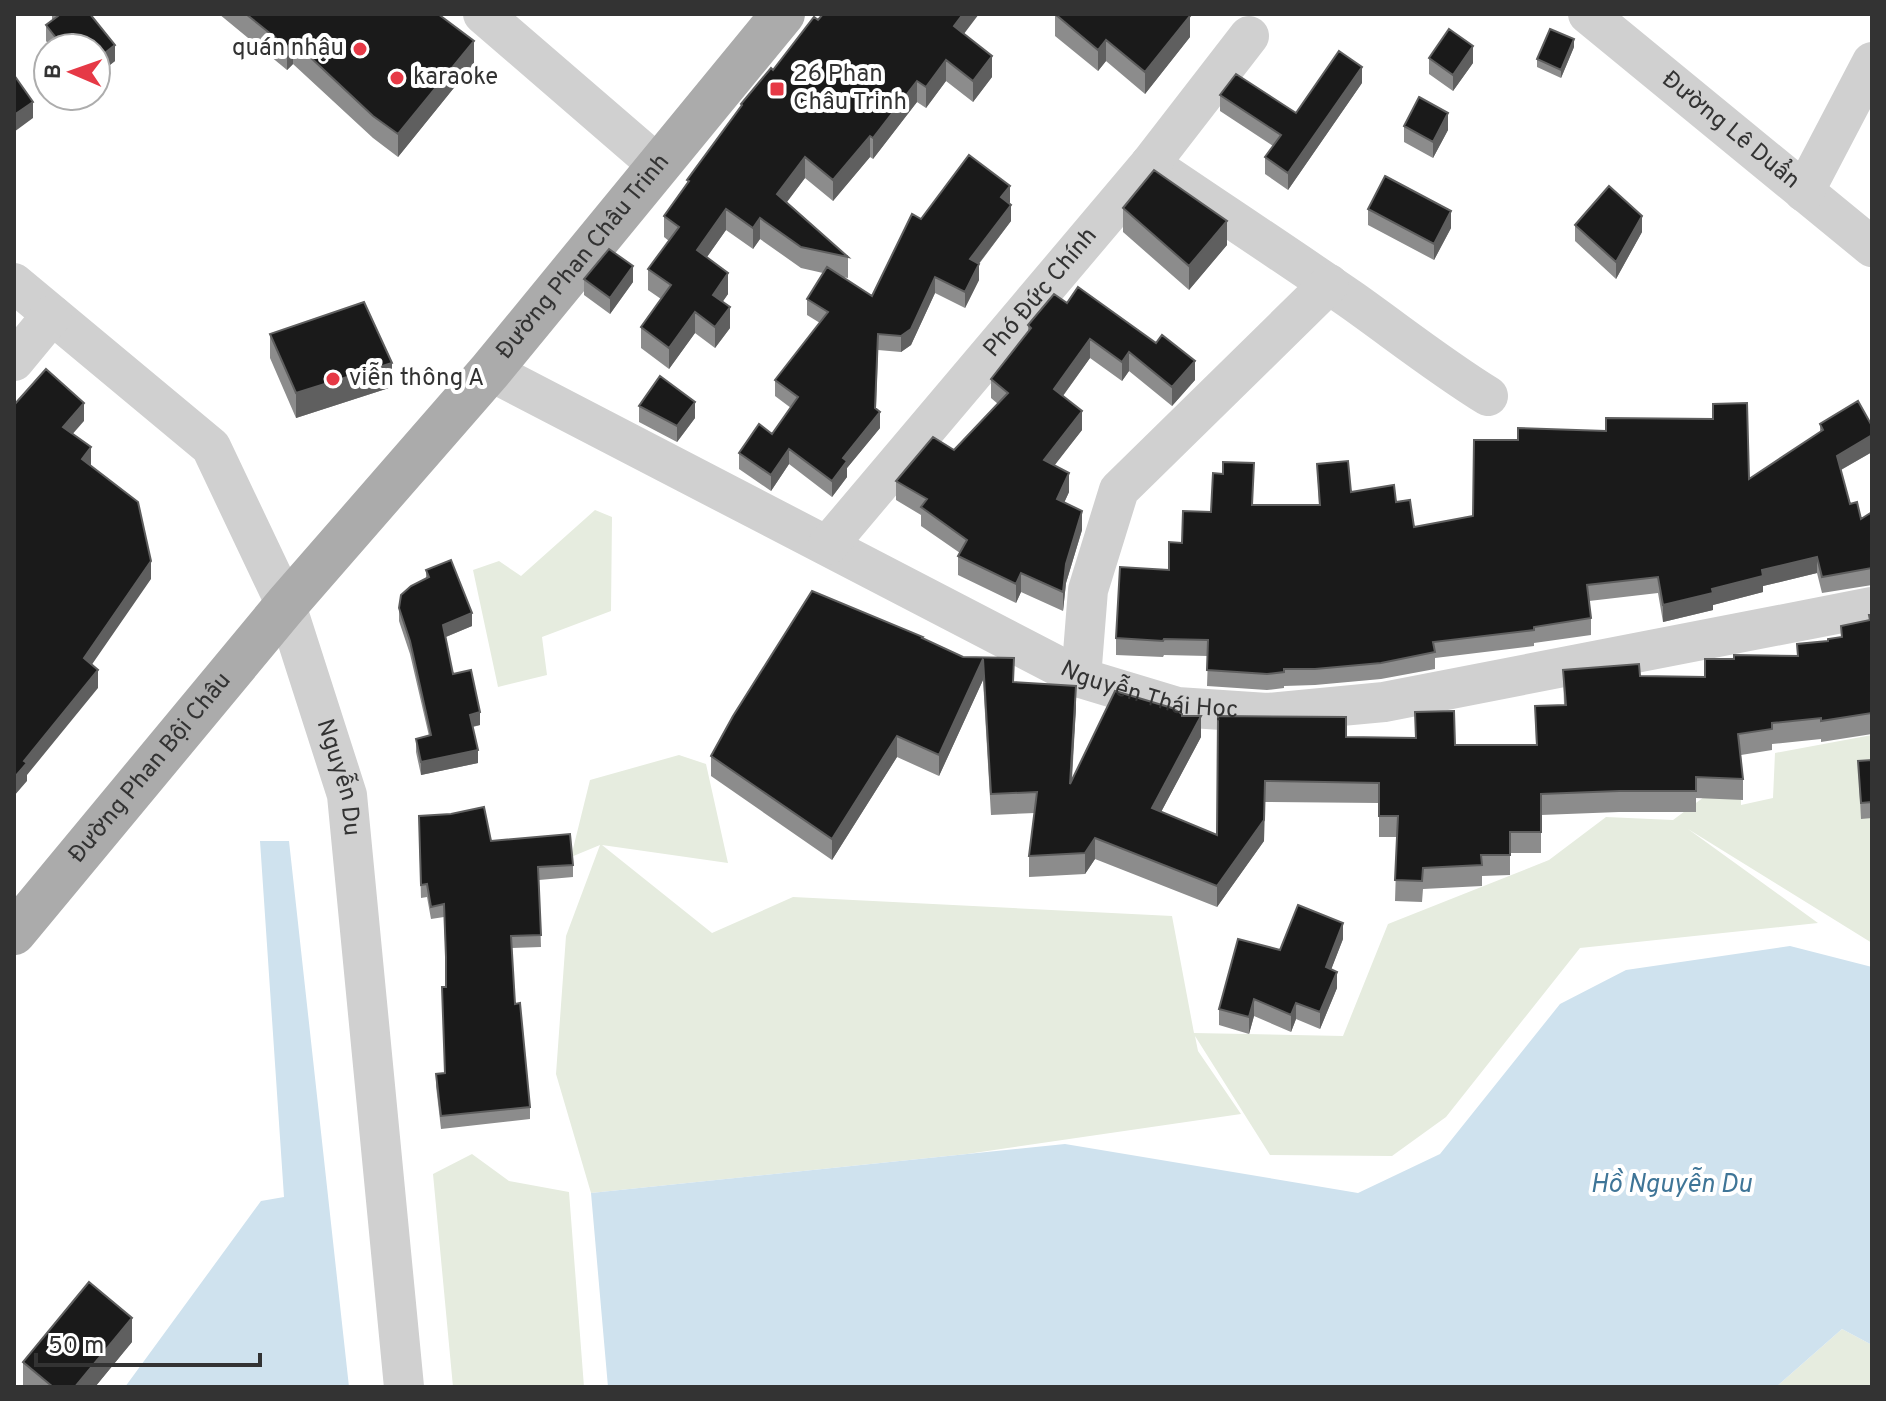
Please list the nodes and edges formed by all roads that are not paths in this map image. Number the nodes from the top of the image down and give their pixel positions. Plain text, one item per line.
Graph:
1 (483, 14) edge
2 (783, 14) edge
3 (1588, 14) edge
4 (1249, 36) dead end
5 (1872, 62) edge
6 (1150, 164) junction
7 (659, 166) junction
8 (1804, 192) junction
9 (1872, 247) edge
10 (14, 283) edge
11 (1329, 284) junction
12 (52, 315) junction
13 (14, 361) edge
14 (490, 371) junction
15 (1488, 396) dead end
16 (828, 545) junction
17 (286, 605) junction
18 (1872, 607) edge
19 (1081, 678) junction
20 (14, 933) edge
21 (404, 1387) edge

1 - 7 street
2 - 7 main road, Đường Phan Châu Trinh
3 - 8 street, Đường Lê Duẩn
4 - 6 street, Phó Đức Chính
5 - 8 street
6 - 11 street
6 - 16 street, Phó Đức Chính
7 - 14 main road, Đường Phan Châu Trinh
8 - 9 street, Đường Lê Duẩn
10 - 12 street, Nguyễn Du
11 - 15 street
11 - 19 street
12 - 13 street
12 - 17 street, Nguyễn Du
14 - 16 street, Nguyễn Thái Học
14 - 17 main road, Đường Phan Châu Trinh
16 - 19 street, Nguyễn Thái Học
17 - 20 main road, Đường Phan Bội Châu
17 - 21 street, Nguyễn Du
18 - 19 street, Nguyễn Thái Học

